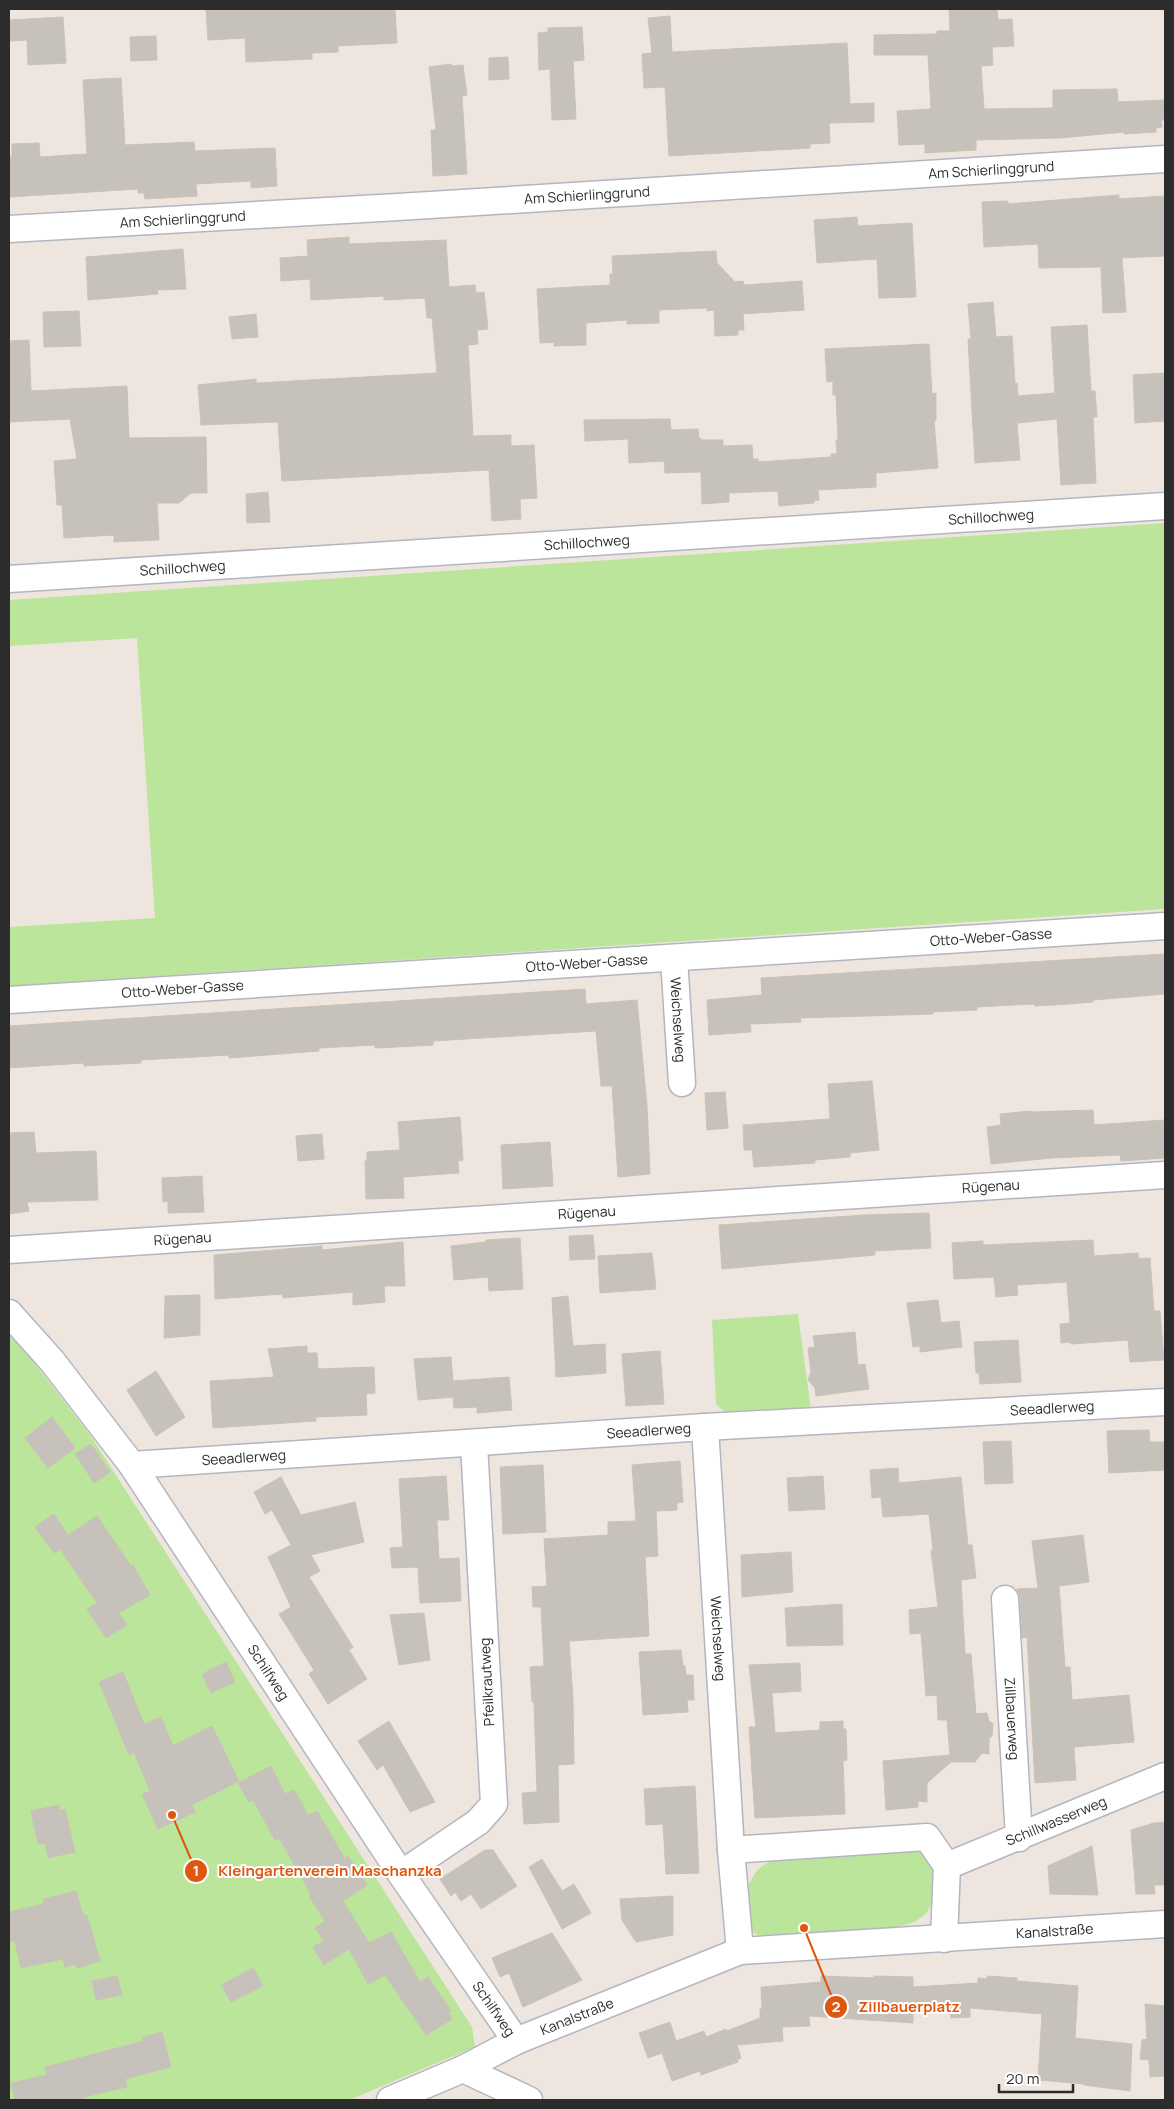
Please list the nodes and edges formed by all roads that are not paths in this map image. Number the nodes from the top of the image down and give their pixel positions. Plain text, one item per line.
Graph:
1 (1165, 159) edge
2 (9, 228) edge
3 (1165, 506) edge
4 (9, 579) edge
5 (1165, 926) edge
6 (674, 958) junction
7 (9, 1000) edge
8 (682, 1083) dead end
9 (1165, 1175) edge
10 (9, 1250) edge
11 (9, 1313) edge
12 (1165, 1402) edge
13 (705, 1427) junction
14 (474, 1444) junction
15 (132, 1466) junction
16 (1004, 1599) dead end
17 (1165, 1776) edge
18 (1019, 1838) junction
19 (731, 1850) junction
20 (947, 1866) junction
21 (402, 1874) junction
22 (1165, 1924) edge
23 (944, 1939) junction
24 (740, 1951) junction
25 (516, 2041) junction
26 (463, 2069) junction
27 (390, 2100) edge
28 (529, 2100) edge

1 - 2 street, Am Schierlinggrund
3 - 4 street, Schillochweg
5 - 6 street, Otto-Weber-Gasse
6 - 7 street, Otto-Weber-Gasse
6 - 8 street, Weichselweg
9 - 10 street, Rügenau
11 - 15 street, Schilfweg
12 - 13 street, Seeadlerweg
13 - 14 street, Seeadlerweg
13 - 19 street, Weichselweg
14 - 15 street, Seeadlerweg
14 - 21 street, Pfeilkrautweg
15 - 21 street, Schilfweg
16 - 18 street, Zillbauerweg
17 - 18 street, Schillwasserweg
18 - 20 street, Schillwasserweg
19 - 20 street
19 - 24 street, Weichselweg
20 - 23 street
21 - 25 street, Schilfweg
22 - 23 street, Kanalstraße
23 - 24 street, Kanalstraße
24 - 25 street, Kanalstraße
25 - 26 street, Kanalstraße
26 - 27 street, Kanalstraße
26 - 28 street

